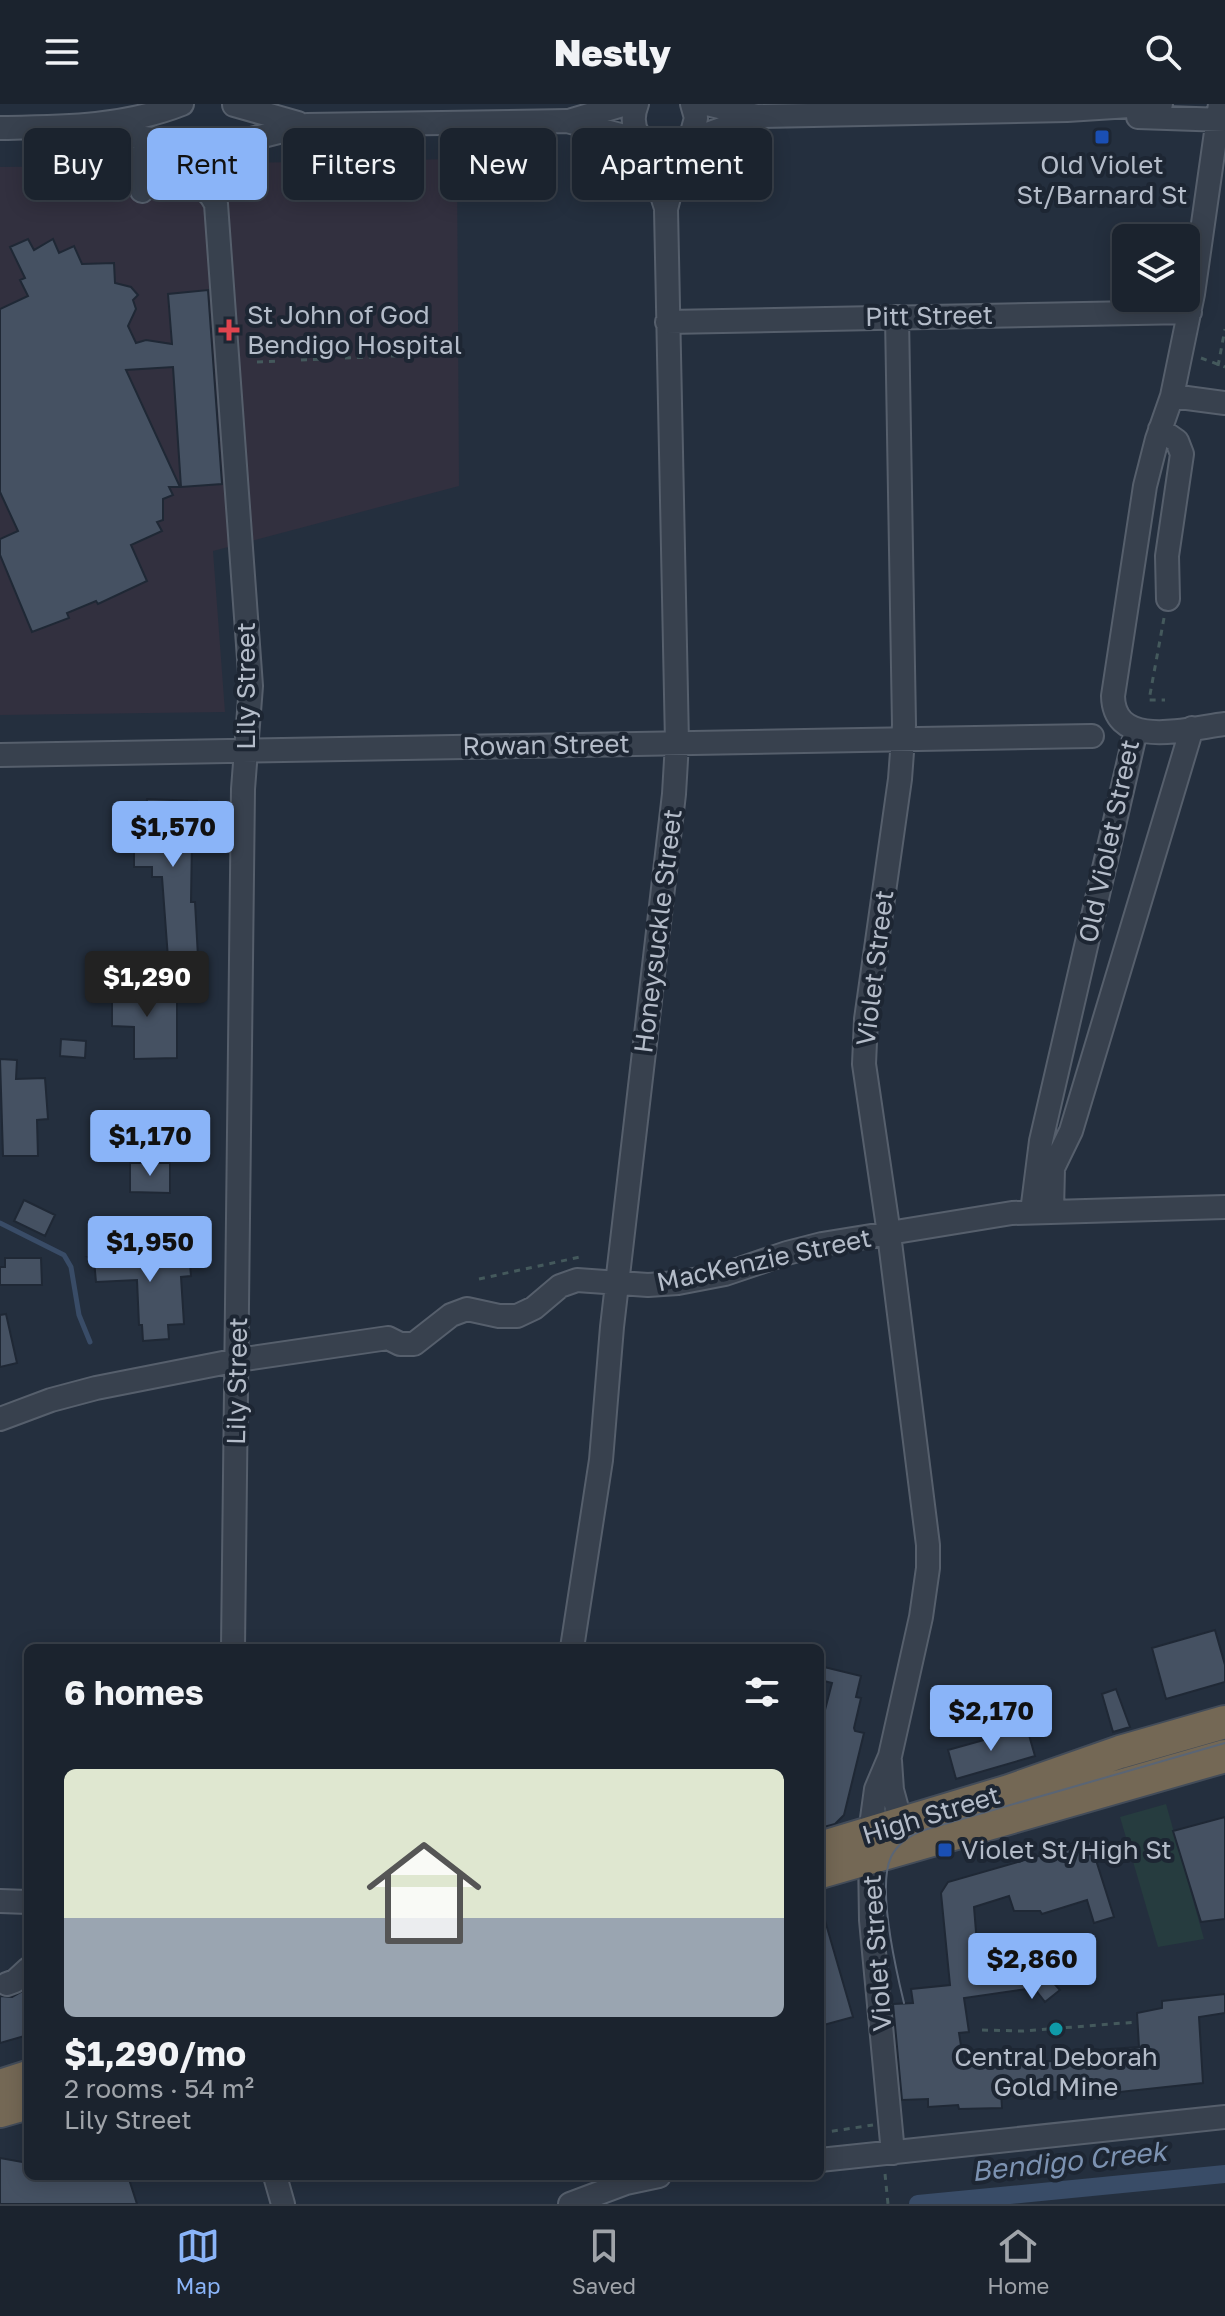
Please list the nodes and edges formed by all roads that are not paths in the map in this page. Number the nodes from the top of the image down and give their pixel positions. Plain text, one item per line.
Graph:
1 (184, 104) edge
2 (626, 104) edge
3 (637, 104) edge
4 (692, 104) edge
5 (707, 104) edge
6 (1161, 104) edge
7 (233, 105) edge
8 (1067, 110) junction
9 (347, 114) edge
10 (1221, 115) edge
11 (757, 116) junction
12 (567, 121) junction
13 (307, 125) junction
14 (60, 127) junction
15 (0, 128) edge
16 (179, 128) edge
17 (240, 128) edge
18 (593, 128) edge
19 (635, 128) edge
20 (693, 128) edge
21 (717, 128) edge
22 (267, 134) edge
23 (138, 136) junction
24 (147, 138) edge
25 (663, 200) edge
26 (668, 200) edge
27 (666, 209) junction
28 (1200, 248) edge
29 (1190, 312) joint
30 (897, 317) junction
31 (667, 322) junction
32 (1172, 396) junction
33 (1225, 403) edge
34 (1160, 429) junction
35 (1168, 599) road end
36 (1225, 724) edge
37 (1192, 728) junction
38 (1136, 730) junction
39 (1092, 736) dead end
40 (903, 740) junction
41 (677, 743) junction
42 (247, 751) junction
43 (0, 755) edge
44 (1225, 1207) edge
45 (1042, 1211) junction
46 (889, 1234) junction
47 (617, 1284) junction
48 (238, 1360) junction
49 (0, 1419) edge
50 (233, 1644) edge
51 (573, 1644) edge
52 (1225, 1722) edge
53 (890, 1756) junction
54 (1225, 1756) edge
55 (1038, 1796) junction
56 (905, 1836) junction
57 (870, 1846) junction
58 (824, 1848) edge
59 (824, 1870) edge
60 (0, 1901) edge
61 (24, 1902) edge
62 (24, 1973) edge
63 (7, 1984) dead end
64 (24, 2078) edge
65 (0, 2086) edge
66 (24, 2104) edge
67 (0, 2111) edge
68 (1225, 2117) edge
69 (893, 2153) junction
70 (824, 2160) edge
71 (276, 2180) edge
72 (624, 2180) edge
73 (283, 2204) edge
74 (570, 2204) edge

1 - 14 street
1 - 16 street
2 - 12 street
3 - 19 street, Honeysuckle Street
4 - 20 street, Honeysuckle Street
5 - 11 street
6 - 8 street
7 - 13 street
7 - 17 street
8 - 10 street
8 - 11 street
9 - 12 street
9 - 13 street
10 - 28 street, Old Violet Street
11 - 21 street
12 - 18 street
13 - 22 street
14 - 15 street
14 - 23 street
23 - 24 street
23 - 42 street, Lily Street
25 - 27 street, Honeysuckle Street
26 - 27 street, Honeysuckle Street
27 - 31 street, Honeysuckle Street
29 - 30 street, Pitt Street
29 - 32 street, Old Violet Street
30 - 31 street, Pitt Street
30 - 40 street, Violet Street
31 - 41 street, Honeysuckle Street
32 - 33 street
32 - 34 street, Old Violet Street
34 - 35 street
34 - 38 street, Old Violet Street
36 - 37 street
37 - 38 street
37 - 45 street, Old Violet Street
38 - 45 street, Old Violet Street
39 - 40 street, Rowan Street
40 - 41 street, Rowan Street
40 - 46 street, Violet Street
41 - 42 street, Rowan Street
41 - 47 street, Honeysuckle Street
42 - 43 street, Rowan Street
42 - 48 street, Lily Street
44 - 45 street, MacKenzie Street
45 - 46 street, MacKenzie Street
46 - 47 street, MacKenzie Street
46 - 53 street, Violet Street
47 - 48 street, MacKenzie Street
47 - 51 street, Honeysuckle Street
48 - 49 street, MacKenzie Street
48 - 50 street, Lily Street
52 - 55 highway, High Street
53 - 56 street, Violet Street
53 - 57 street, Violet Street
54 - 55 highway, High Street
55 - 56 highway, High Street
56 - 57 highway, High Street
57 - 58 highway, High Street
57 - 59 highway, High Street
57 - 69 street, Violet Street
60 - 61 street
62 - 63 street
64 - 65 highway
66 - 67 highway
68 - 69 street
69 - 70 street
71 - 73 street
72 - 74 street

